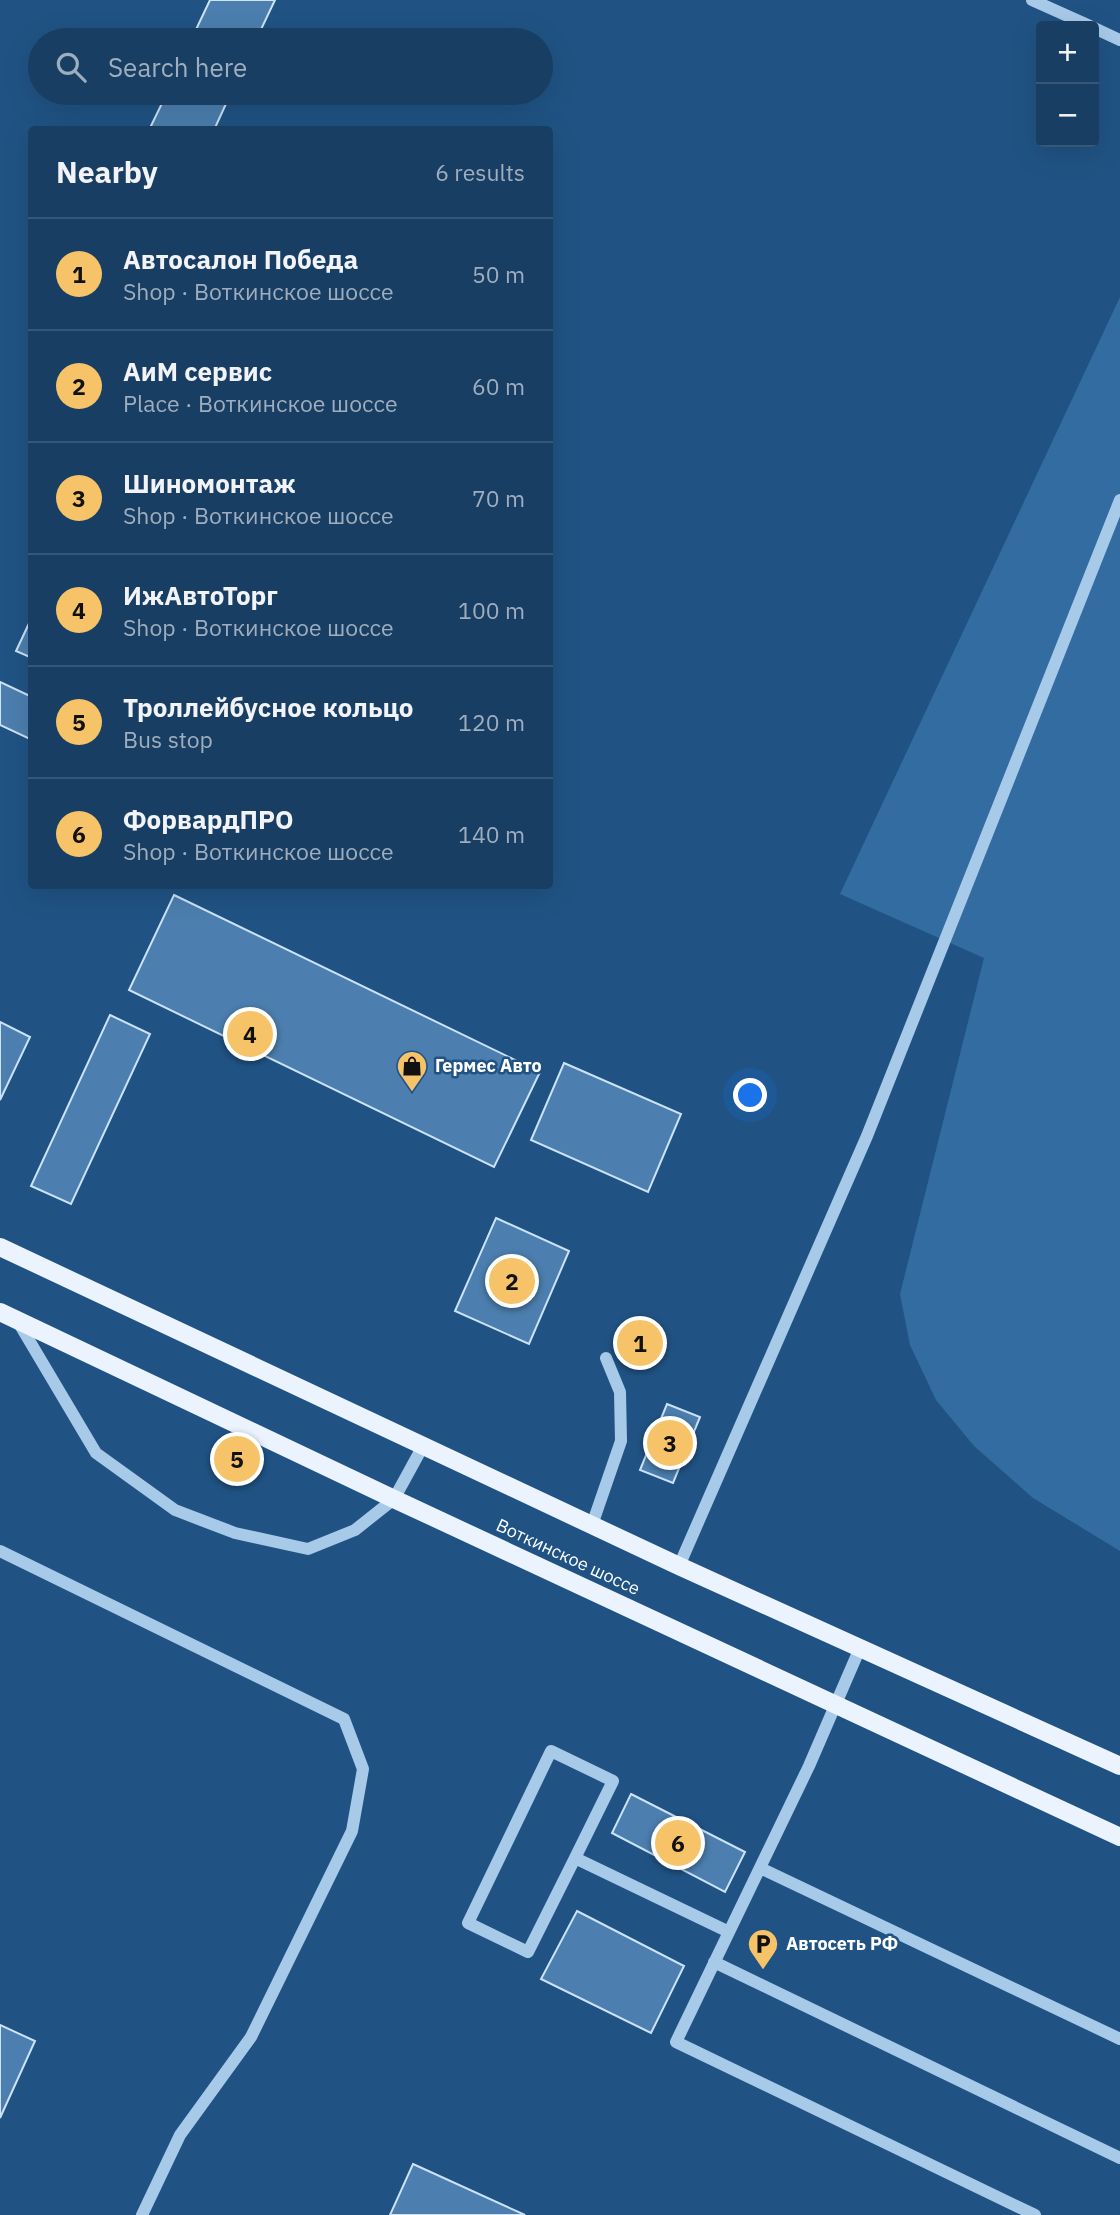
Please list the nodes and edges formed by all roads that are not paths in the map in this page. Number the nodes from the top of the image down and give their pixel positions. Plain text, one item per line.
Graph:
1 (1032, 0) edge
2 (1079, 21) edge
3 (1099, 30) edge
4 (1120, 40) edge
5 (1120, 500) edge
6 (0, 1247) edge
7 (0, 1312) edge
8 (17, 1320) junction
9 (606, 1358) dead end
10 (423, 1446) junction
11 (394, 1499) junction
12 (592, 1525) junction
13 (0, 1551) edge
14 (679, 1566) junction
15 (860, 1648) junction
16 (835, 1705) junction
17 (1120, 1766) edge
18 (1120, 1837) edge
19 (575, 1857) junction
20 (760, 1868) junction
21 (729, 1932) junction
22 (715, 1962) junction
23 (1120, 2039) edge
24 (1120, 2158) edge
25 (142, 2215) edge
26 (1035, 2215) edge

1 - 2 lane
3 - 4 lane
5 - 14 lane
6 - 10 main road
7 - 8 main road, Воткинское шоссе
8 - 11 main road, Воткинское шоссе
8 - 11 lane
9 - 12 lane
10 - 11 lane
10 - 12 main road
11 - 16 main road, Воткинское шоссе
12 - 14 main road
13 - 25 lane
14 - 15 main road
15 - 16 lane
15 - 17 main road
16 - 18 main road, Воткинское шоссе
16 - 20 lane
19 - 19 lane
19 - 21 lane
20 - 21 lane
20 - 23 lane
21 - 22 lane
22 - 24 lane
22 - 26 lane

